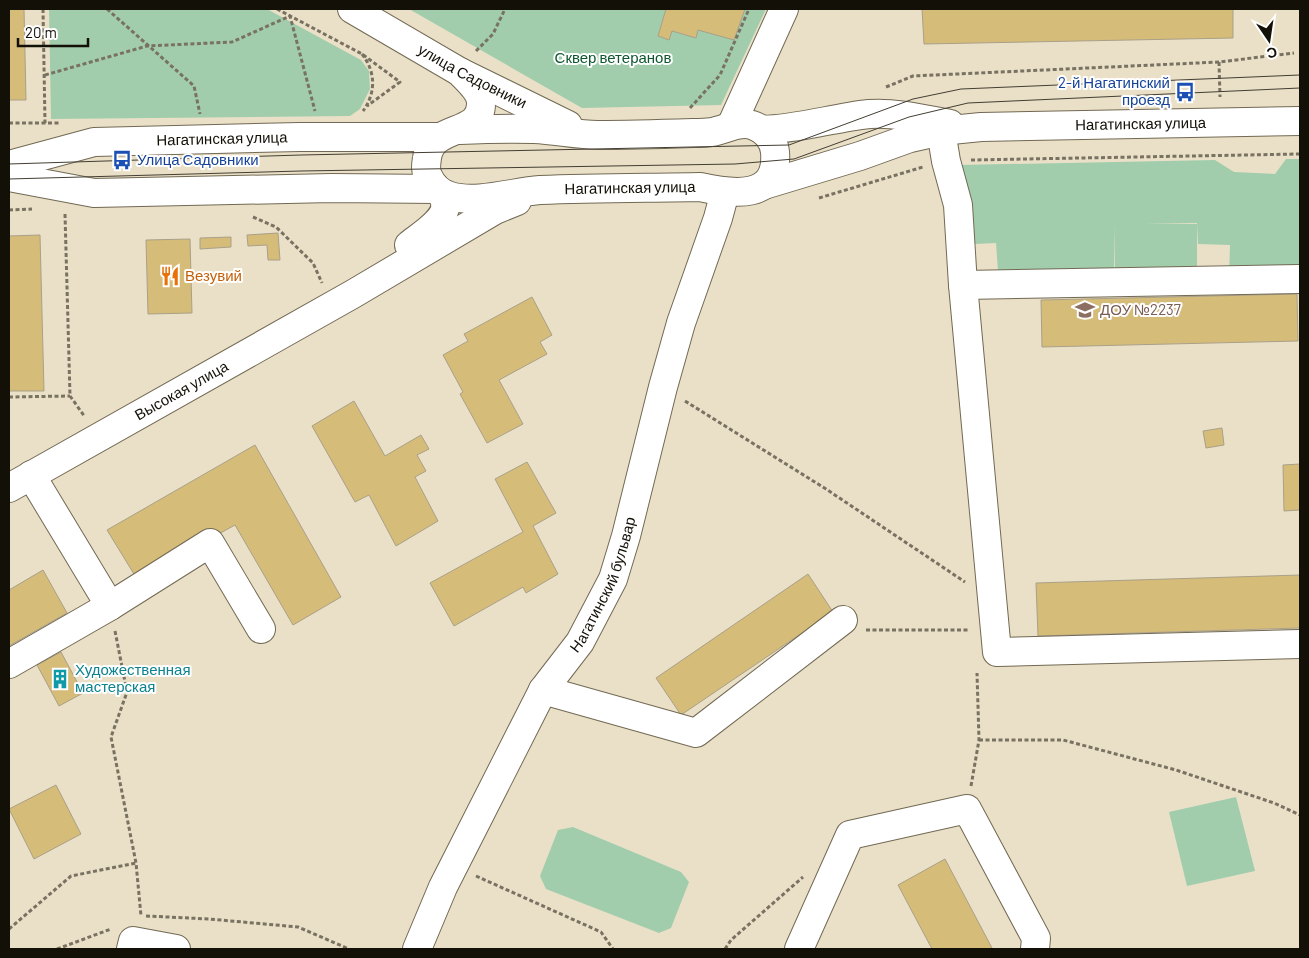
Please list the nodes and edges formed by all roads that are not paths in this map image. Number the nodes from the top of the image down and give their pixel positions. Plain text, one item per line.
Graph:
1 (352, 9) edge
2 (784, 9) edge
3 (465, 64) junction
4 (1300, 121) edge
5 (731, 126) junction
6 (981, 127) junction
7 (762, 130) junction
8 (941, 131) junction
9 (448, 133) junction
10 (597, 135) junction
11 (9, 165) edge
12 (9, 177) edge
13 (764, 185) junction
14 (439, 190) junction
15 (540, 190) junction
16 (725, 192) junction
17 (1300, 278) edge
18 (963, 285) junction
19 (353, 294) junction
20 (20, 481) edge
21 (110, 606) junction
22 (837, 625) road end
23 (261, 629) dead end
24 (1300, 644) edge
25 (9, 664) edge
26 (543, 690) junction
27 (128, 934) edge
28 (176, 949) edge
29 (417, 949) edge
30 (799, 949) edge
31 (1035, 949) edge

1 - 3 street, улица Садовники
2 - 5 street
3 - 9 street
3 - 10 street, улица Садовники
4 - 6 street, Нагатинская улица
5 - 7 street, Нагатинская улица
5 - 10 street, Нагатинская улица
6 - 7 street, Нагатинская улица
6 - 8 street, Нагатинская улица
7 - 13 street
8 - 13 street, Нагатинская улица
8 - 18 street
9 - 10 street, Нагатинская улица
9 - 11 street, Нагатинская улица
9 - 14 street
12 - 14 street, Нагатинская улица
13 - 16 street, Нагатинская улица
14 - 15 street, Нагатинская улица
14 - 19 street, Высокая улица
15 - 16 street, Нагатинская улица
15 - 19 street, Высокая улица
16 - 26 street, Нагатинский бульвар
17 - 18 street
18 - 24 street
19 - 20 street, Высокая улица
20 - 21 street
21 - 23 street
21 - 25 street
22 - 26 street
26 - 29 street, Нагатинский бульвар
27 - 28 street
30 - 31 street

